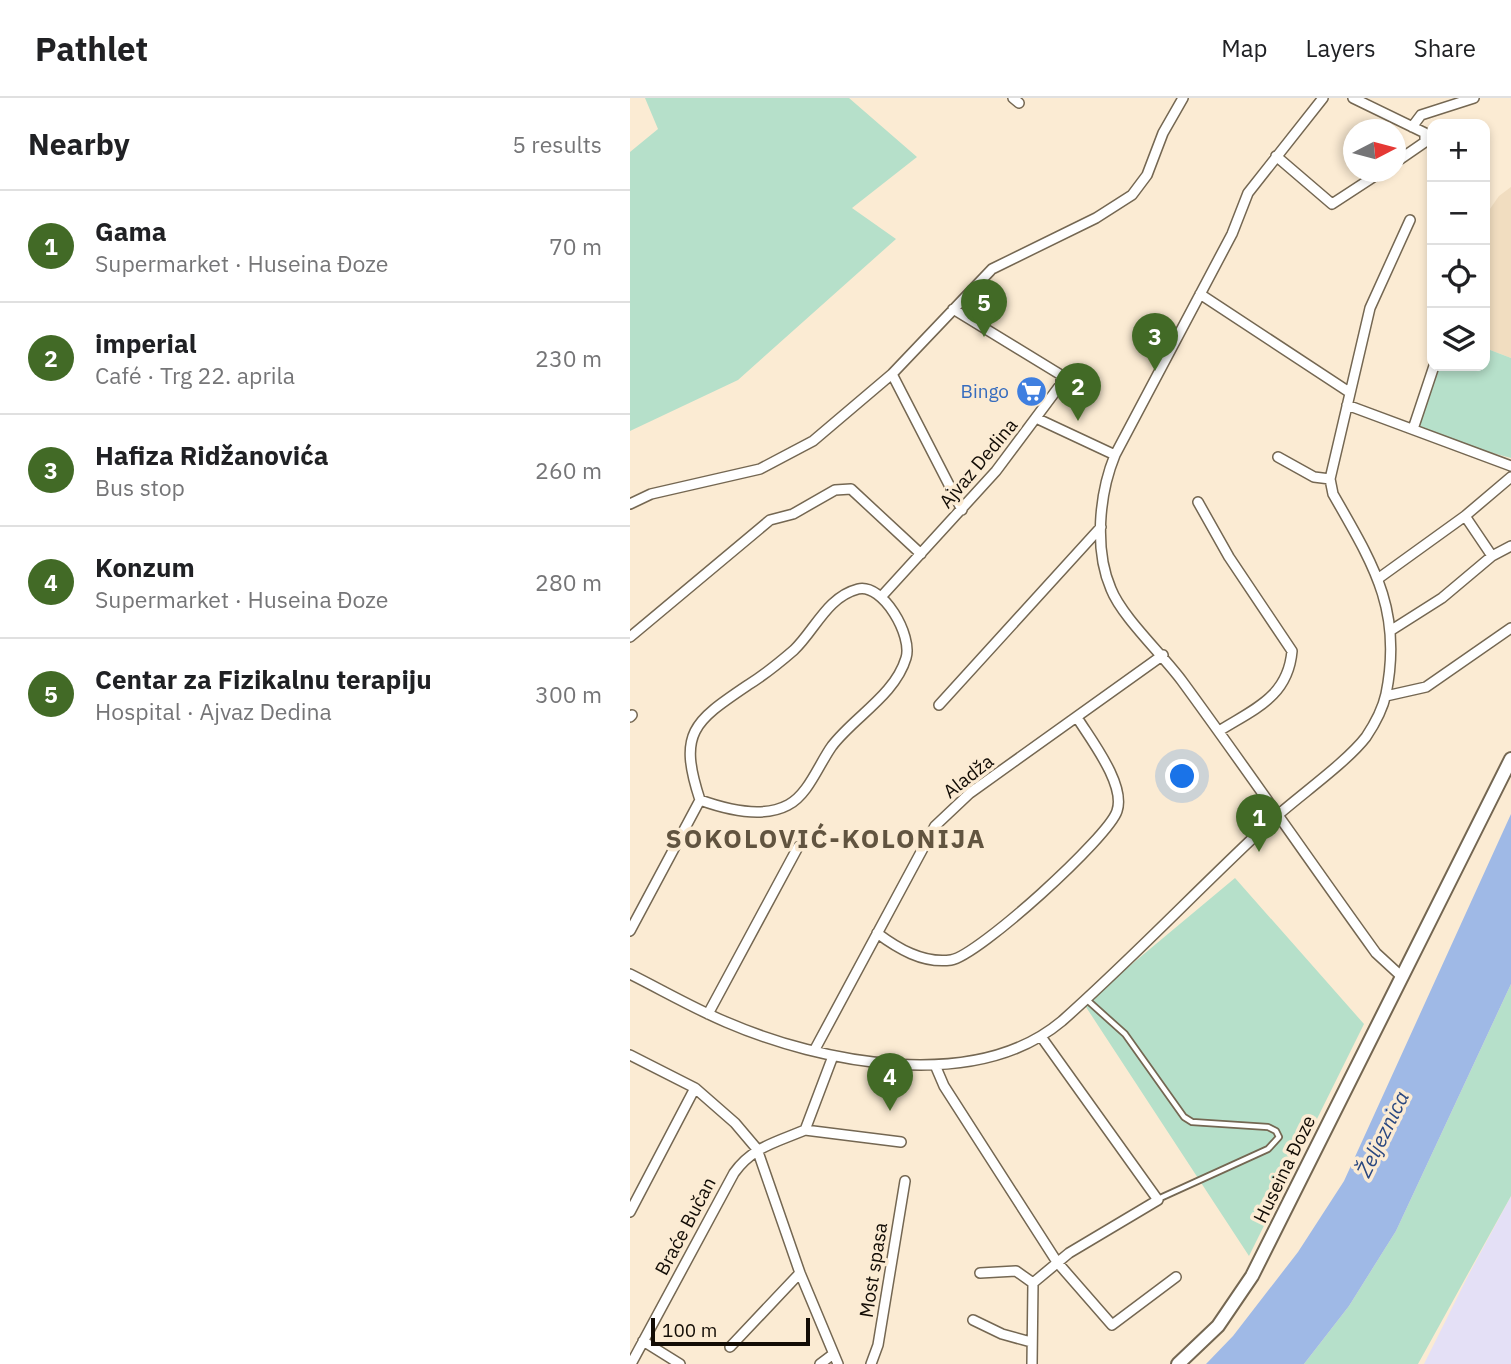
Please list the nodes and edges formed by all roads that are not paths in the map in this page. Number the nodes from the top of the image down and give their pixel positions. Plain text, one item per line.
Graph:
1 (1183, 98) edge
2 (1323, 98) edge
3 (1353, 98) edge
4 (1474, 98) edge
5 (1412, 127) junction
6 (1427, 134) edge
7 (1427, 138) edge
8 (1406, 155) edge
9 (1276, 156) junction
10 (1366, 182) edge
11 (1410, 220) dead end
12 (1200, 294) junction
13 (953, 309) junction
14 (1432, 371) edge
15 (892, 374) junction
16 (1349, 392) junction
17 (1347, 405) junction
18 (1038, 419) junction
19 (1413, 429) junction
20 (1115, 455) junction
21 (1278, 457) dead end
22 (1511, 466) edge
23 (1511, 477) edge
24 (1330, 479) junction
25 (1198, 502) dead end
26 (630, 504) edge
27 (962, 510) junction
28 (1465, 516) junction
29 (1101, 527) junction
30 (1511, 546) edge
31 (921, 554) junction
32 (1492, 556) junction
33 (1379, 578) junction
34 (881, 597) junction
35 (1511, 628) edge
36 (1390, 631) junction
37 (630, 637) edge
38 (1164, 655) junction
39 (1386, 696) junction
40 (939, 705) dead end
41 (1078, 719) junction
42 (1219, 731) junction
43 (1511, 759) edge
44 (700, 800) junction
45 (1279, 815) junction
46 (798, 847) dead end
47 (630, 931) edge
48 (877, 933) junction
49 (630, 974) edge
50 (1401, 976) junction
51 (1086, 999) junction
52 (708, 1014) junction
53 (1042, 1038) junction
54 (814, 1051) junction
55 (630, 1055) edge
56 (833, 1056) junction
57 (935, 1065) junction
58 (695, 1088) junction
59 (805, 1130) junction
60 (901, 1142) dead end
61 (757, 1149) junction
62 (905, 1181) dead end
63 (1158, 1200) junction
64 (630, 1212) edge
65 (1057, 1262) junction
66 (800, 1273) junction
67 (980, 1273) dead end
68 (1176, 1277) dead end
69 (1032, 1283) junction
70 (973, 1320) dead end
71 (643, 1341) junction
72 (1031, 1342) junction
73 (730, 1347) dead end
74 (835, 1360) edge
75 (631, 1364) edge
76 (680, 1364) edge
77 (820, 1364) edge
78 (871, 1364) edge
79 (1032, 1364) edge
80 (1178, 1364) edge

1 - 13 street
2 - 9 street
3 - 5 street
4 - 5 street
5 - 6 street
7 - 8 street
9 - 10 street
9 - 12 street
11 - 16 street
12 - 16 street
12 - 20 street
13 - 15 street
13 - 18 street, Ajvaz Dedina
14 - 19 street
15 - 26 street
15 - 27 street
16 - 17 street
17 - 19 street
17 - 24 street
18 - 20 street
18 - 27 street, Ajvaz Dedina
19 - 22 street
20 - 29 street
21 - 24 street
23 - 28 street
24 - 33 street
25 - 42 street
27 - 31 street, Ajvaz Dedina
28 - 32 street
28 - 33 street
29 - 38 street
29 - 40 street
30 - 32 street
31 - 34 street, Ajvaz Dedina
31 - 37 street
32 - 36 street
33 - 36 street
34 - 44 street
34 - 44 street
35 - 39 street
36 - 39 street
38 - 41 street, Aladža
38 - 42 street
39 - 45 street
41 - 48 street, Aladža
41 - 48 street
42 - 45 street
43 - 50 street, Huseina Đoze
44 - 47 street
45 - 50 street
45 - 51 street
46 - 52 street
48 - 54 street, Aladža
49 - 52 street
50 - 80 street, Huseina Đoze
51 - 53 street
51 - 63 lane
52 - 54 street
53 - 57 street
53 - 63 street
54 - 56 street
55 - 58 street
56 - 57 street
56 - 59 street
57 - 65 street
58 - 61 street
58 - 64 street
59 - 60 street
59 - 61 street
61 - 66 street
61 - 71 street, Braće Bučan
62 - 78 street, Most spasa
63 - 65 street
65 - 68 street
65 - 69 street
66 - 73 street
66 - 74 street
67 - 69 street
69 - 72 street
70 - 72 street
71 - 75 street, Braće Bučan
71 - 76 street
72 - 79 street
74 - 77 street

